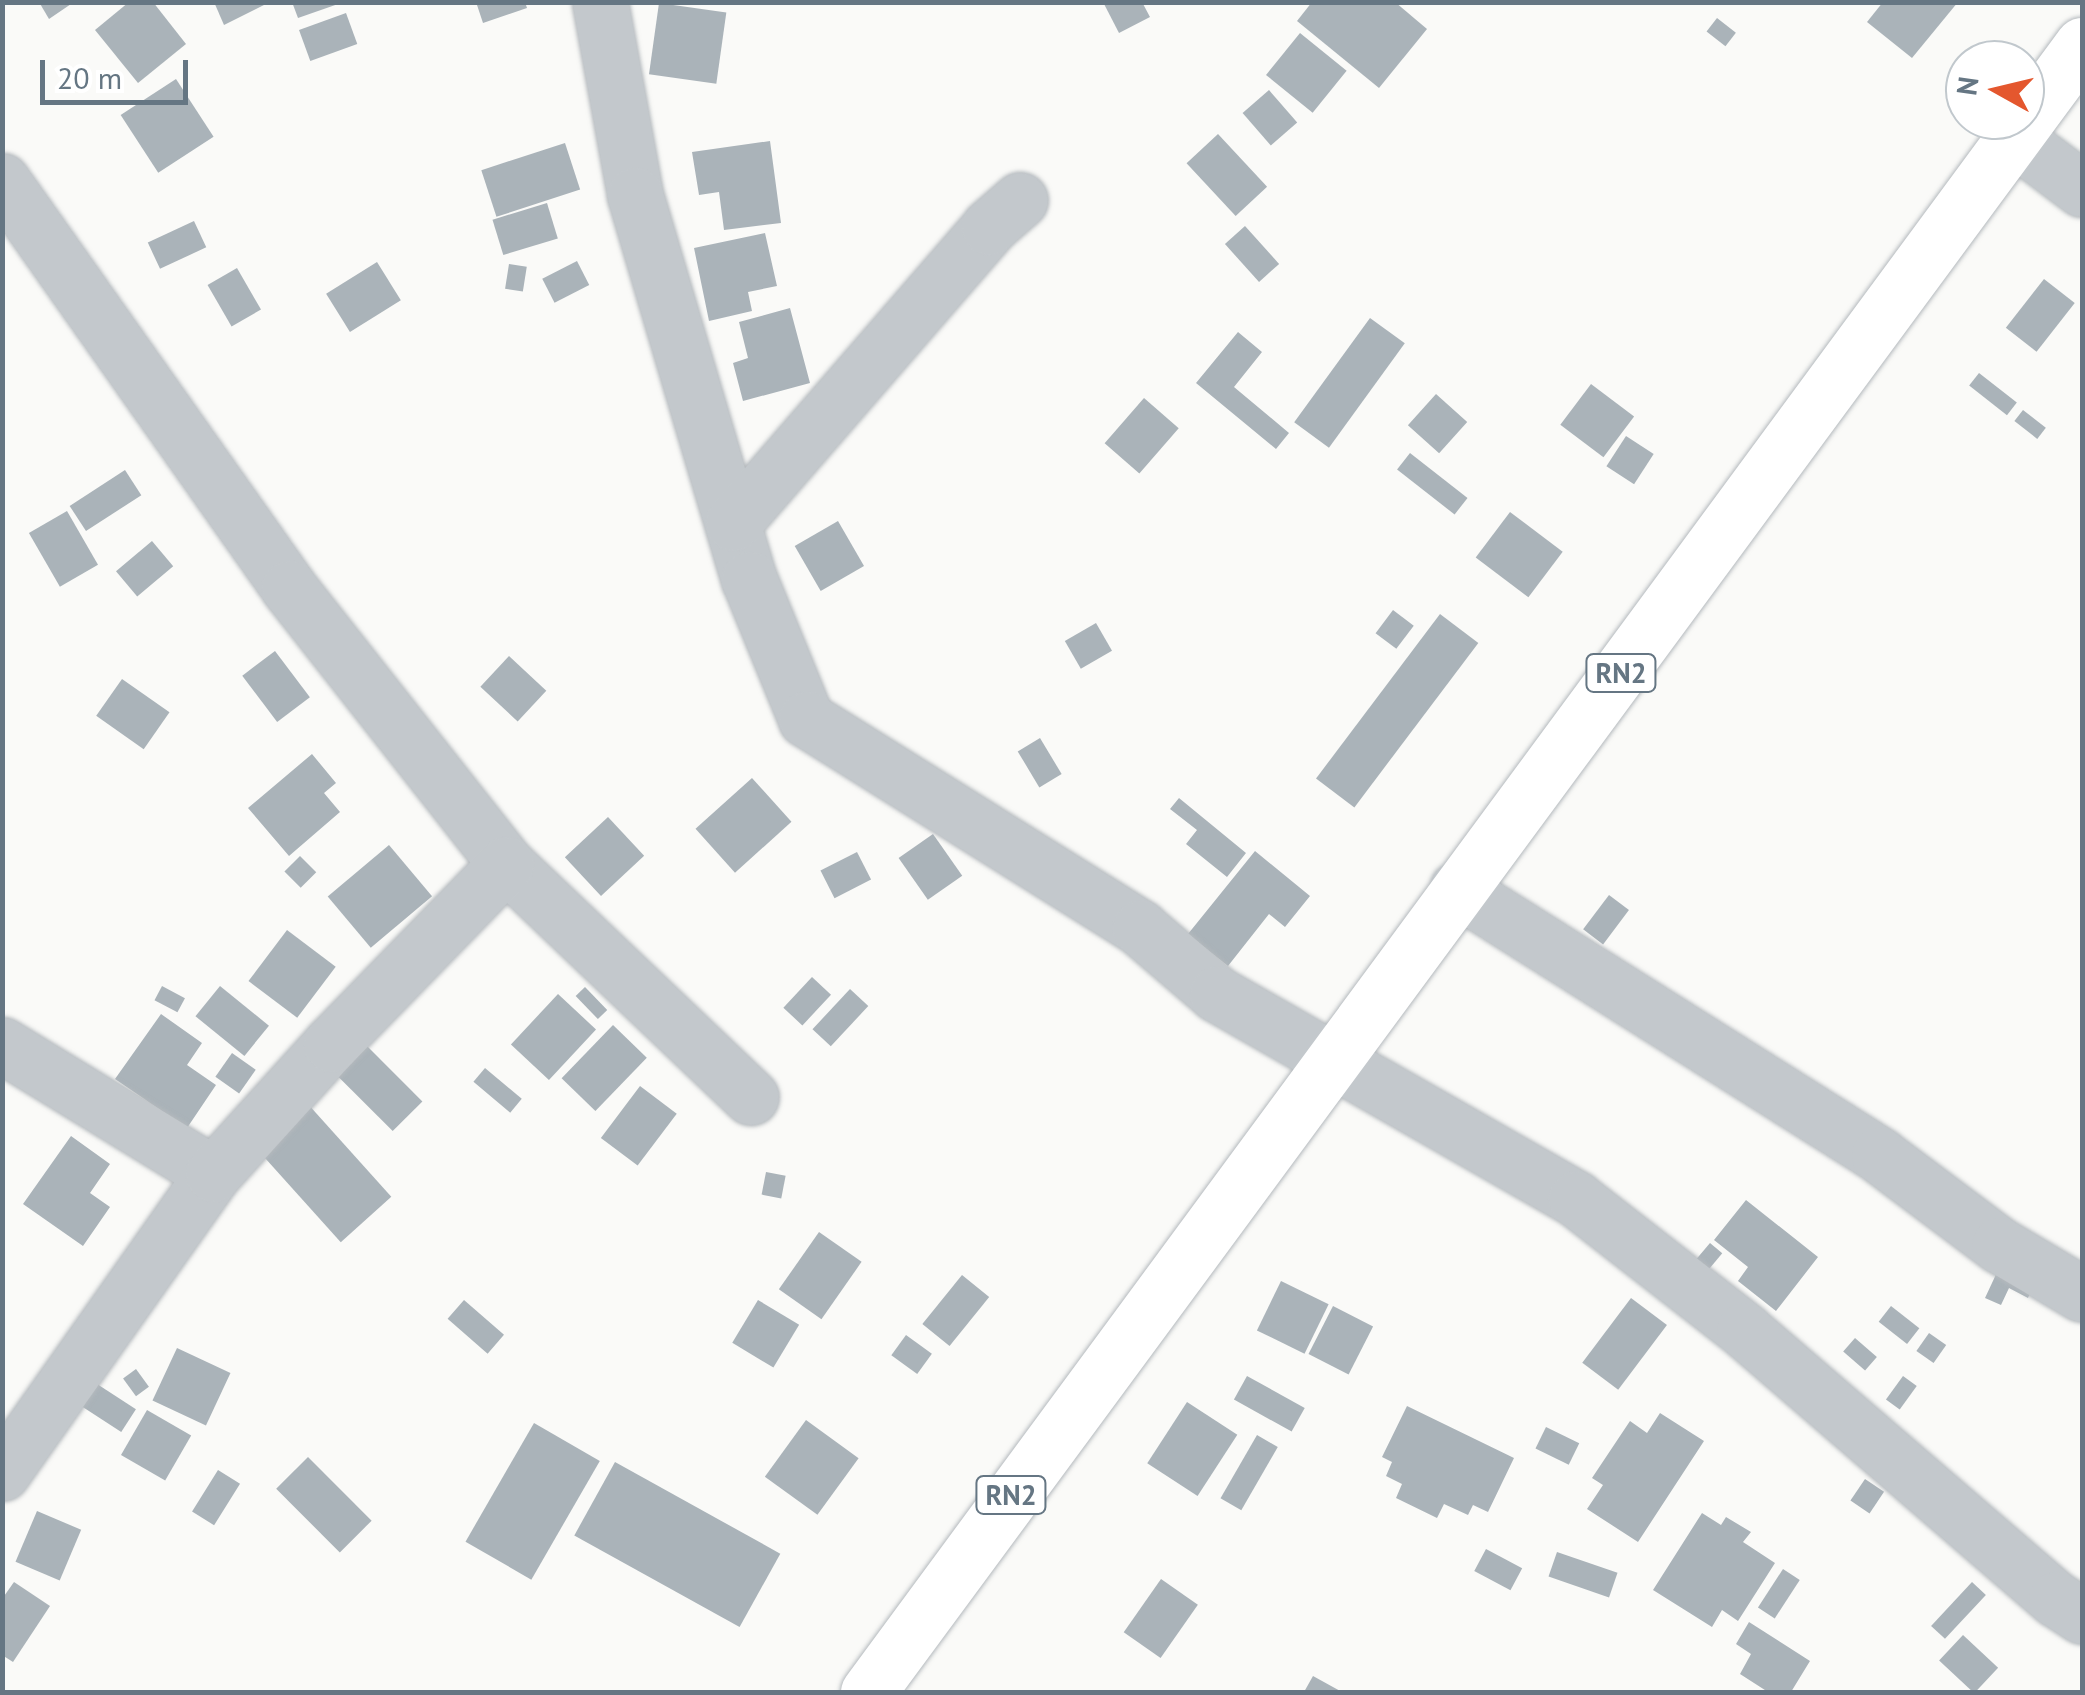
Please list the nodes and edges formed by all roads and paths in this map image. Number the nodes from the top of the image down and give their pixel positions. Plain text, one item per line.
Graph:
1 (600, 2) edge
2 (2082, 45) edge
3 (2045, 96) edge
4 (2013, 140) edge
5 (2017, 140) edge
6 (2, 181) edge
7 (2082, 189) edge
8 (1020, 200) dead end
9 (732, 523) junction
10 (506, 864) junction
11 (1457, 889) junction
12 (2, 1045) edge
13 (1333, 1062) junction
14 (751, 1097) dead end
15 (212, 1174) junction
16 (2082, 1294) edge
17 (2, 1472) edge
18 (2082, 1616) edge
19 (868, 1692) edge

1 - 9 street
2 - 3 highway, RN2
4 - 11 highway, RN2
5 - 7 street
6 - 10 street
8 - 9 street
9 - 13 street
10 - 14 street
10 - 15 street
11 - 13 highway, RN2
11 - 16 street
12 - 15 street
13 - 18 street
13 - 19 highway, RN2
15 - 17 street

